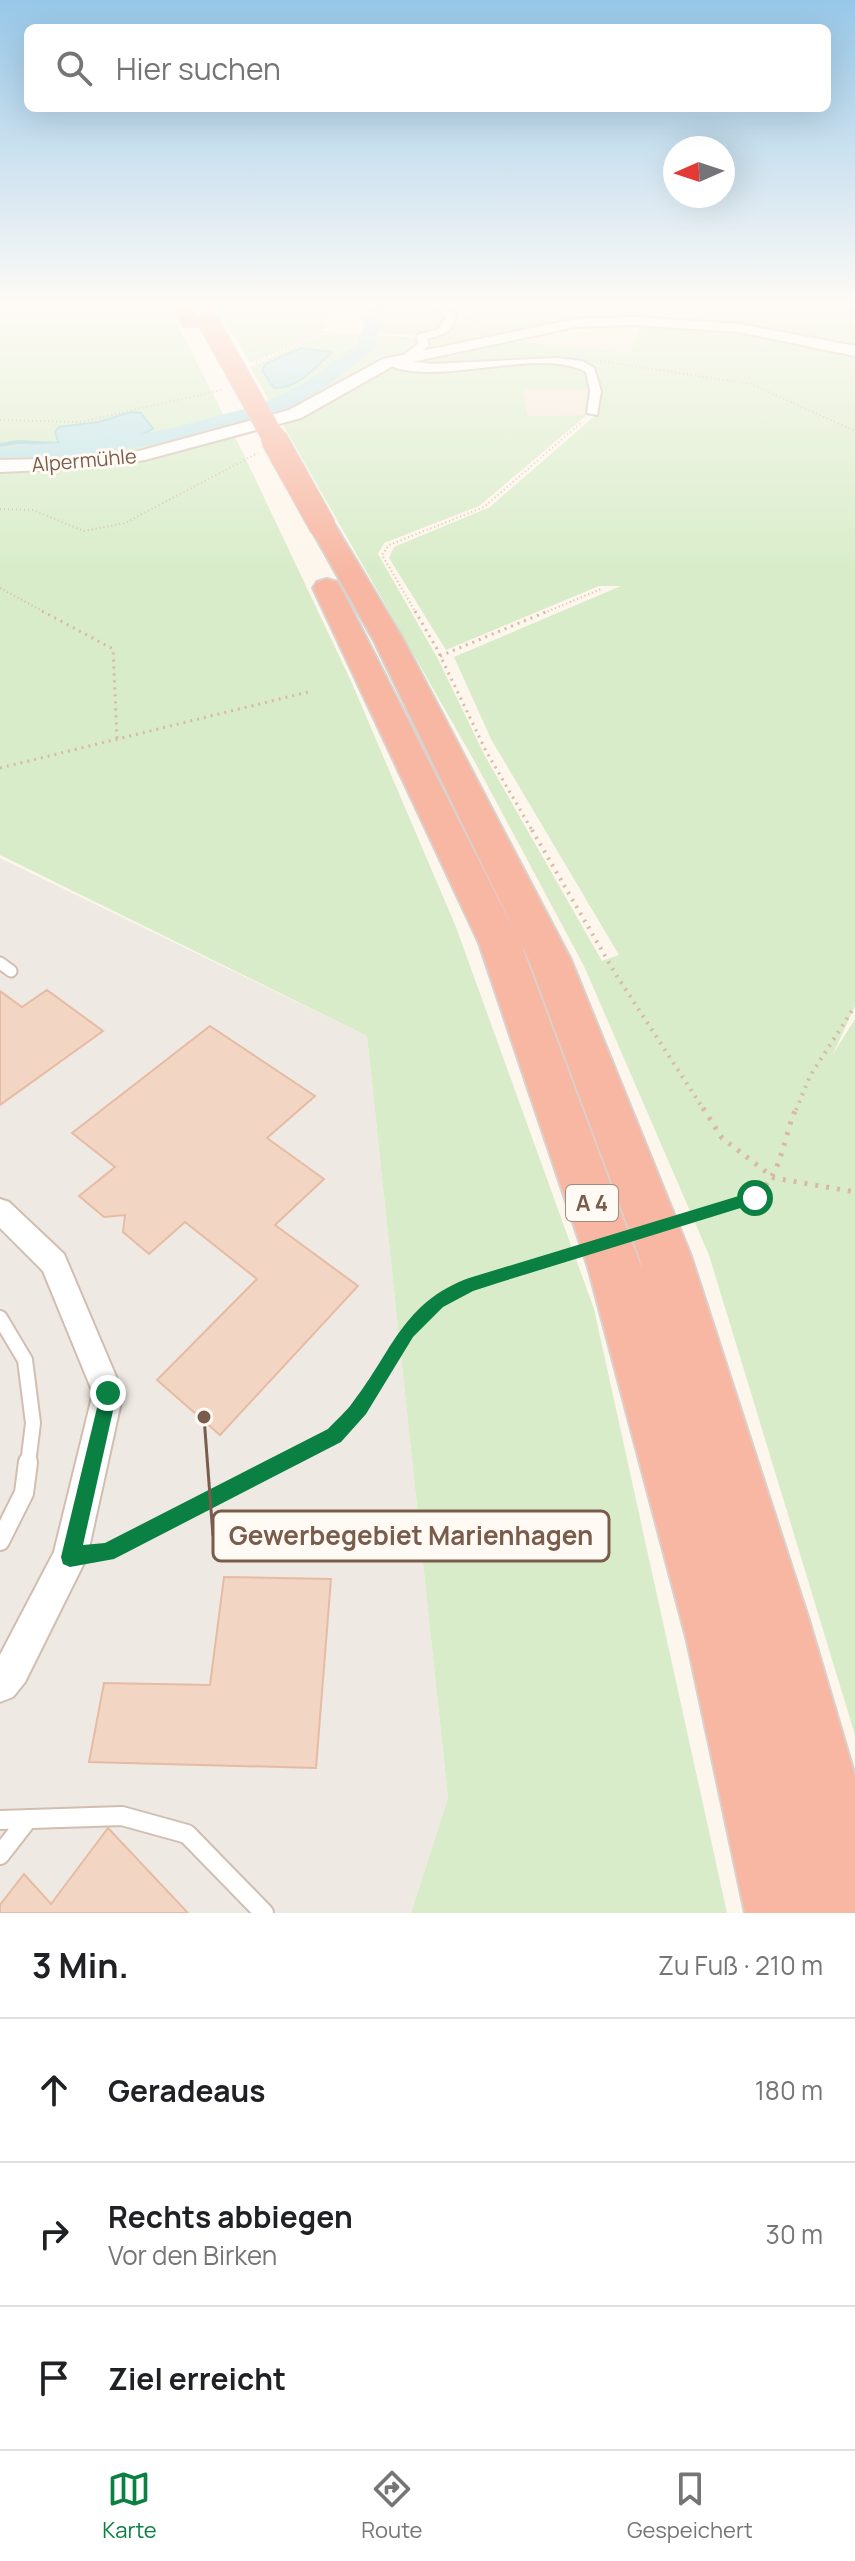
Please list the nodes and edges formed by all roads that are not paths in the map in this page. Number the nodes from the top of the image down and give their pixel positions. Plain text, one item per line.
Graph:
1 (236, 393) edge
2 (236, 393) edge
3 (330, 393) edge
4 (594, 393) edge
5 (593, 413) road end
6 (0, 466) edge
7 (298, 515) junction
8 (0, 963) edge
9 (11, 971) dead end
10 (0, 1210) edge
11 (0, 1318) edge
12 (0, 1541) edge
13 (0, 1684) edge
14 (28, 1819) junction
15 (0, 1820) edge
16 (0, 1855) edge
17 (855, 1907) edge
18 (264, 1913) edge
19 (783, 1913) edge

1 - 7 highway, A 4
2 - 7 highway, A 4, bridge
3 - 6 main road, Alpermühle
4 - 5 street
7 - 17 highway, A 4
7 - 19 highway, A 4
8 - 9 lane
10 - 13 street
11 - 12 lane
14 - 15 lane
14 - 16 lane
14 - 18 lane

